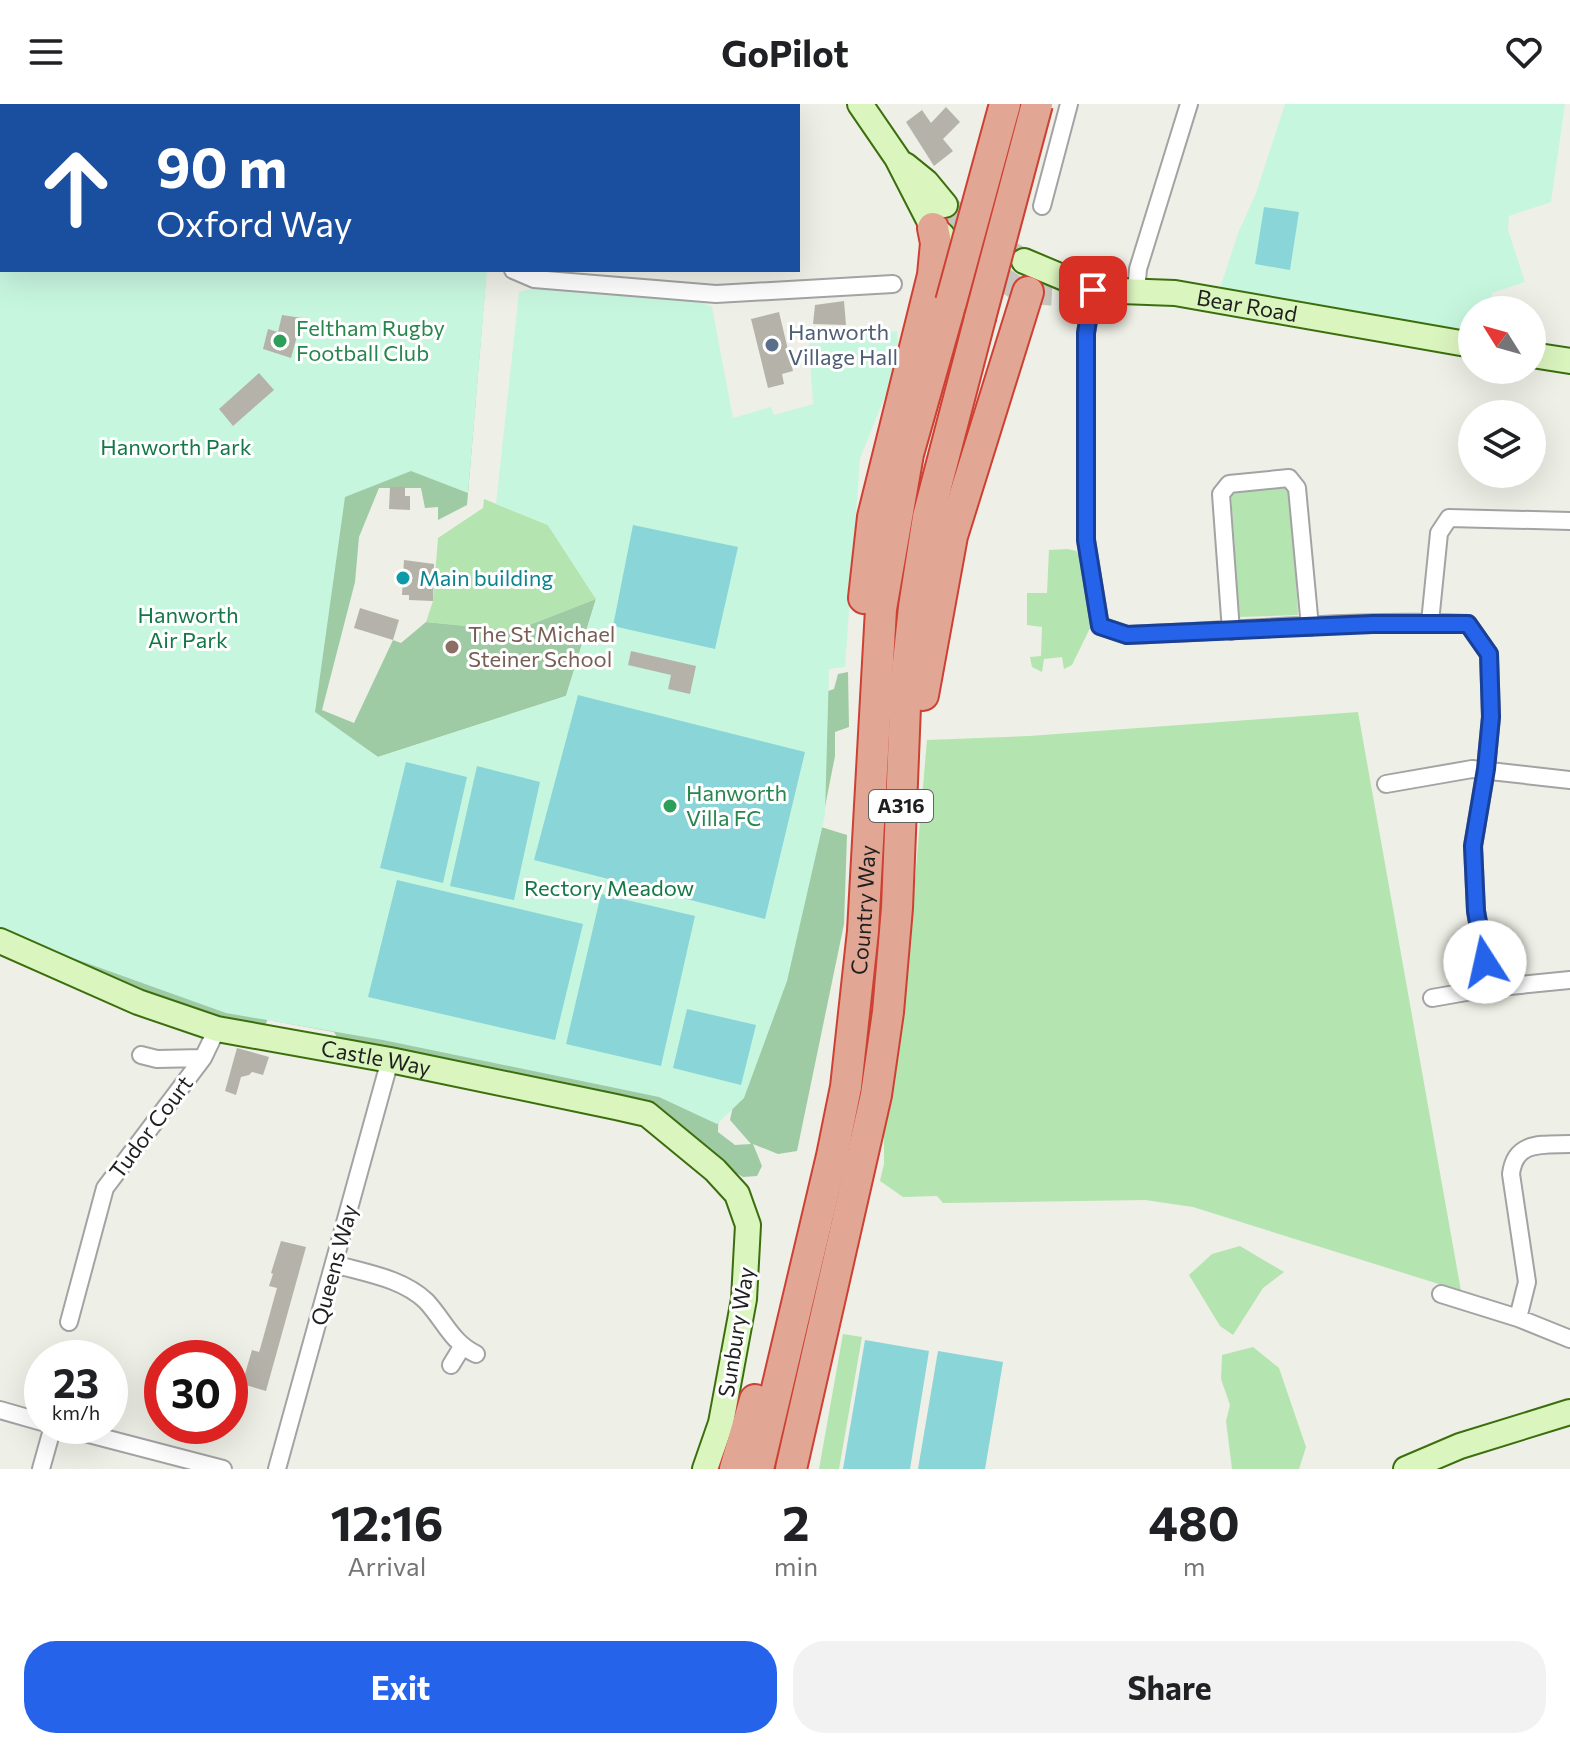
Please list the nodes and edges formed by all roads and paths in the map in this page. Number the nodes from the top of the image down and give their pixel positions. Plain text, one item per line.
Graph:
1 (860, 104) edge
2 (1005, 104) edge
3 (1037, 104) edge
4 (1069, 104) edge
5 (1189, 104) edge
6 (1042, 206) dead end
7 (940, 223) joint
8 (518, 272) edge
9 (1022, 278) joint
10 (893, 284) dead end
11 (1088, 289) junction
12 (1136, 291) junction
13 (1458, 343) edge
14 (1546, 357) edge
15 (1570, 361) edge
16 (1570, 521) edge
17 (1430, 622) junction
18 (1310, 627) junction
19 (1231, 631) junction
20 (1486, 769) junction
21 (1570, 780) edge
22 (1386, 784) dead end
23 (866, 848) junction
24 (897, 908) junction
25 (0, 941) edge
26 (1570, 980) edge
27 (1489, 988) junction
28 (1432, 998) dead end
29 (217, 1029) junction
30 (141, 1055) dead end
31 (203, 1058) junction
32 (390, 1060) junction
33 (1570, 1144) edge
34 (737, 1194) joint
35 (813, 1240) junction
36 (334, 1264) junction
37 (1441, 1294) dead end
38 (1518, 1318) junction
39 (69, 1322) dead end
40 (1570, 1339) edge
41 (451, 1365) dead end
42 (0, 1410) edge
43 (1570, 1412) edge
44 (24, 1417) edge
45 (803, 1423) junction
46 (49, 1444) edge
47 (125, 1444) edge
48 (41, 1469) edge
49 (223, 1469) edge
50 (277, 1469) edge
51 (705, 1469) edge
52 (735, 1469) edge
53 (758, 1469) edge
54 (791, 1469) edge
55 (806, 1469) edge
56 (1406, 1469) edge

1 - 7 street
2 - 23 highway, Country Way / A316, bridge
3 - 24 highway, Country Way / A316, bridge
4 - 6 street
5 - 12 street
7 - 23 highway
8 - 10 street
9 - 11 street, Bear Road
9 - 24 highway
11 - 12 street, Bear Road
11 - 19 street
12 - 13 street, Bear Road
14 - 15 street
16 - 17 street
17 - 18 street
17 - 20 street
18 - 19 street
18 - 19 street
20 - 21 street
20 - 22 street
20 - 27 street
23 - 35 highway, Country Way / A316
24 - 45 highway, Country Way / A316
25 - 29 street, Castle Way
26 - 27 street
27 - 28 street
29 - 31 street, Tudor Court
29 - 32 street, Castle Way
30 - 31 street
31 - 39 street, Tudor Court
32 - 34 street, Castle Way
32 - 36 street, Queens Way
33 - 38 street
34 - 51 street, Sunbury Way
35 - 52 highway
35 - 53 highway, Country Way / A316
36 - 41 street
36 - 50 street, Queens Way
37 - 38 street
38 - 40 street
42 - 44 street
43 - 56 street
45 - 54 highway, Country Way / A316
45 - 55 highway
46 - 48 street
47 - 49 street

